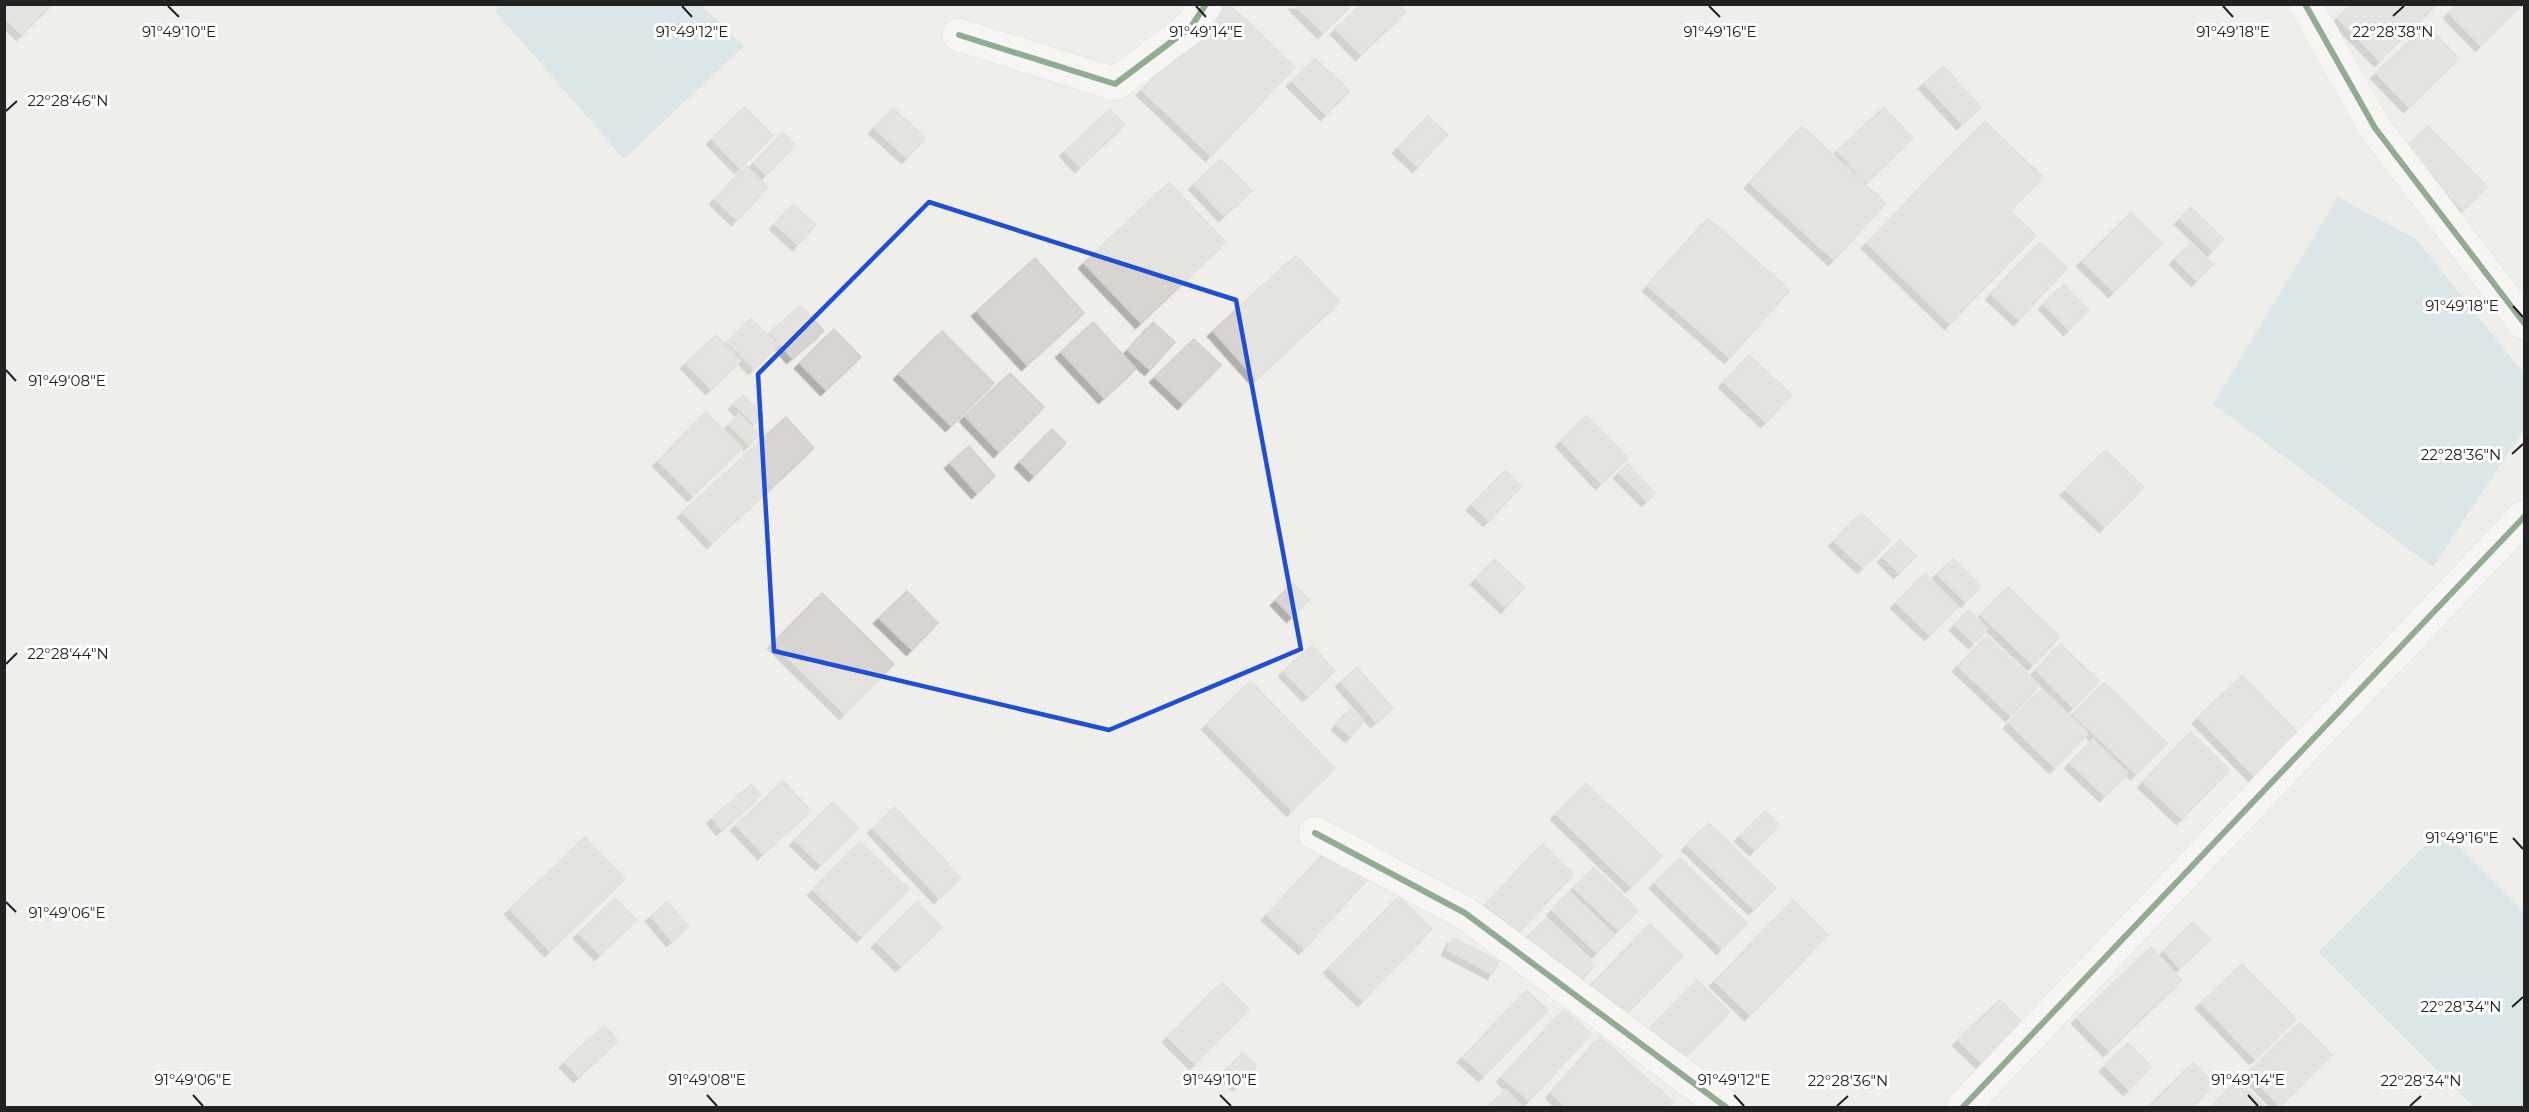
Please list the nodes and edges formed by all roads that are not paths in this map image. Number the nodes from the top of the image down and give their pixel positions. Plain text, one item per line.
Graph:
1 (1206, 4) edge
2 (2305, 4) edge
3 (959, 35) dead end
4 (2524, 323) edge
5 (2524, 517) edge
6 (1315, 833) dead end
7 (1727, 1107) edge
8 (1962, 1107) edge

1 - 3 street
2 - 4 street
5 - 8 street
6 - 7 street

